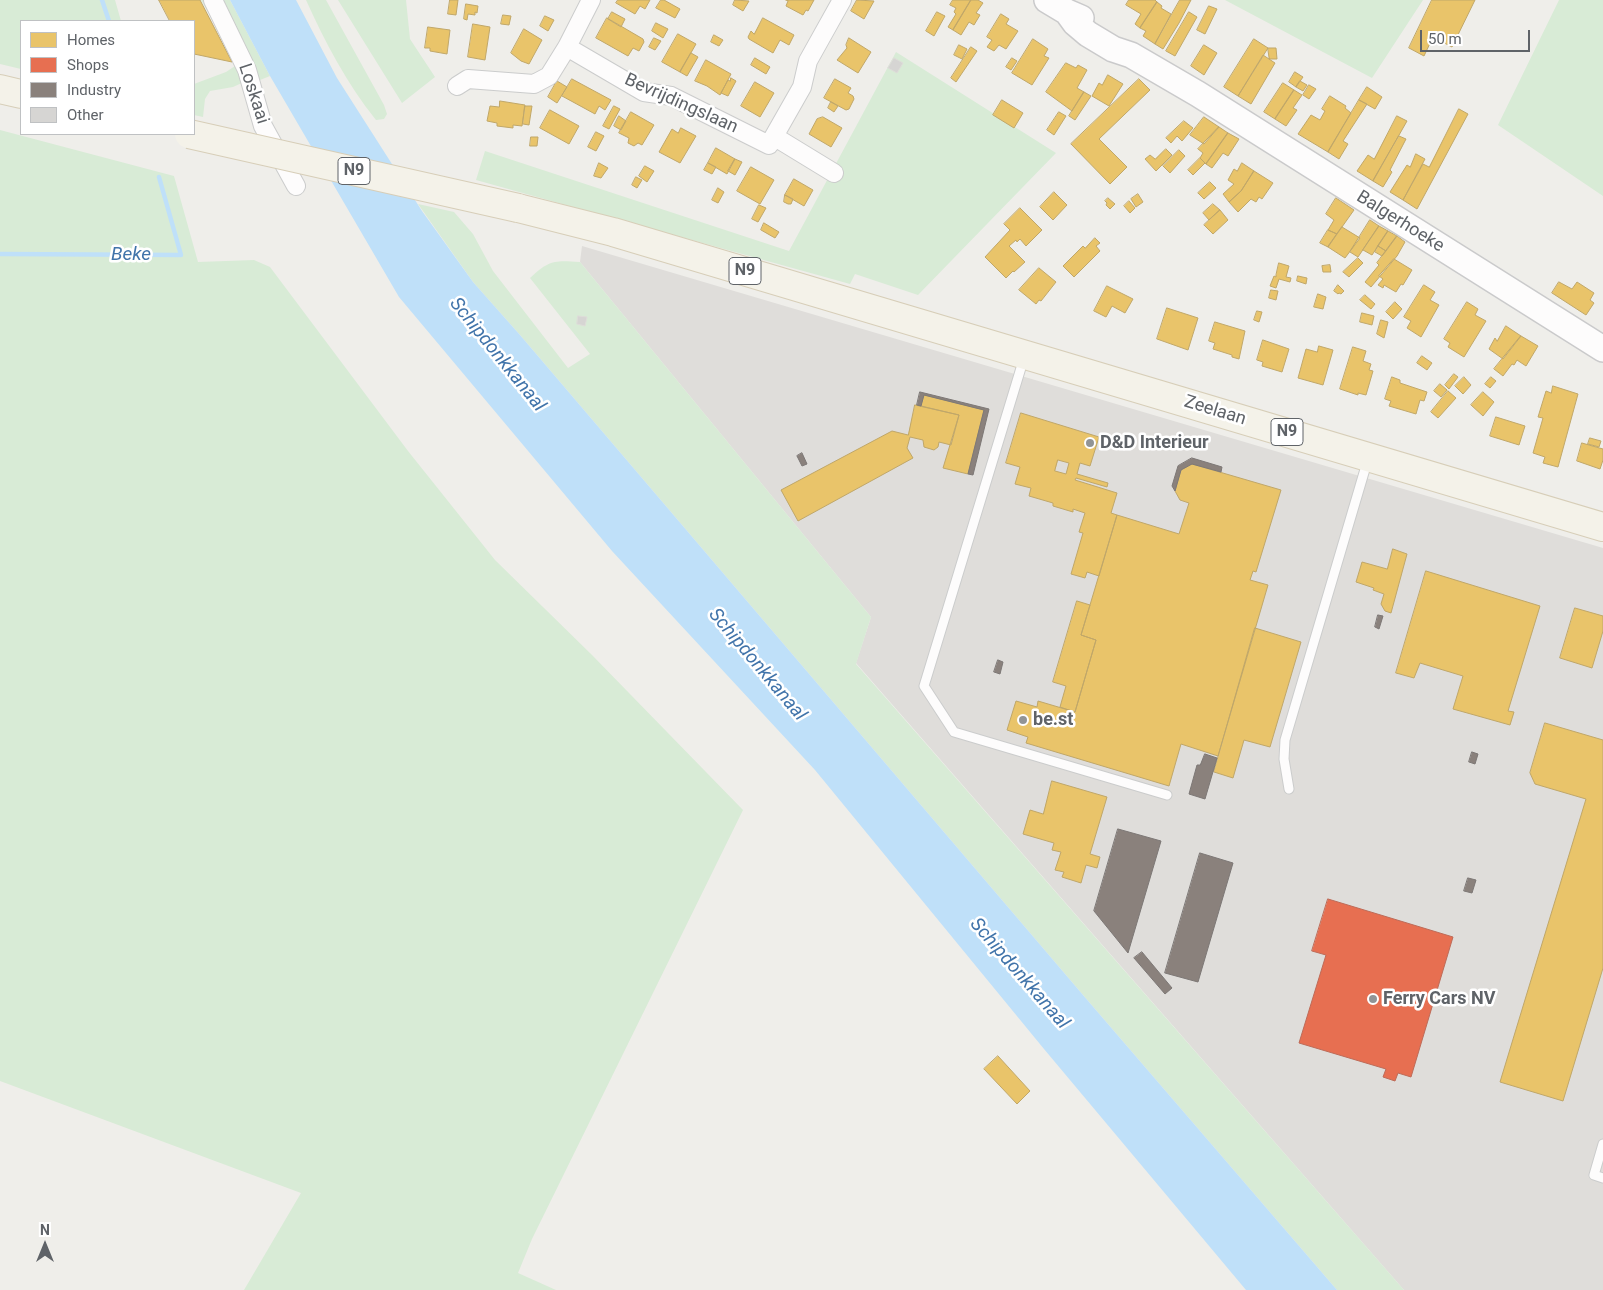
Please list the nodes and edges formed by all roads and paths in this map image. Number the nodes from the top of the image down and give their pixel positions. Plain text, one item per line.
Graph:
1 (213, 0) edge
2 (591, 0) edge
3 (842, 0) edge
4 (1057, 6) edge
5 (567, 47) junction
6 (457, 86) dead end
7 (0, 89) edge
8 (20, 94) edge
9 (193, 135) edge
10 (772, 141) junction
11 (834, 172) dead end
12 (296, 186) dead end
13 (1603, 350) edge
14 (1025, 354) junction
15 (1369, 457) junction
16 (1603, 527) edge
17 (1289, 789) dead end
18 (1167, 795) dead end
19 (1603, 1144) edge
20 (1603, 1178) edge

1 - 12 street, Loskaai
2 - 5 street
3 - 10 street
4 - 13 main road, Balgerhoeke
5 - 6 street
5 - 10 street, Bevrijdingslaan
7 - 8 main road
9 - 14 main road, Zeelaan / N9, bridge
10 - 11 street, Bevrijdingslaan
14 - 15 main road, Zeelaan / N9
14 - 18 lane
15 - 16 main road, Zeelaan / N9
15 - 17 lane
19 - 20 lane

